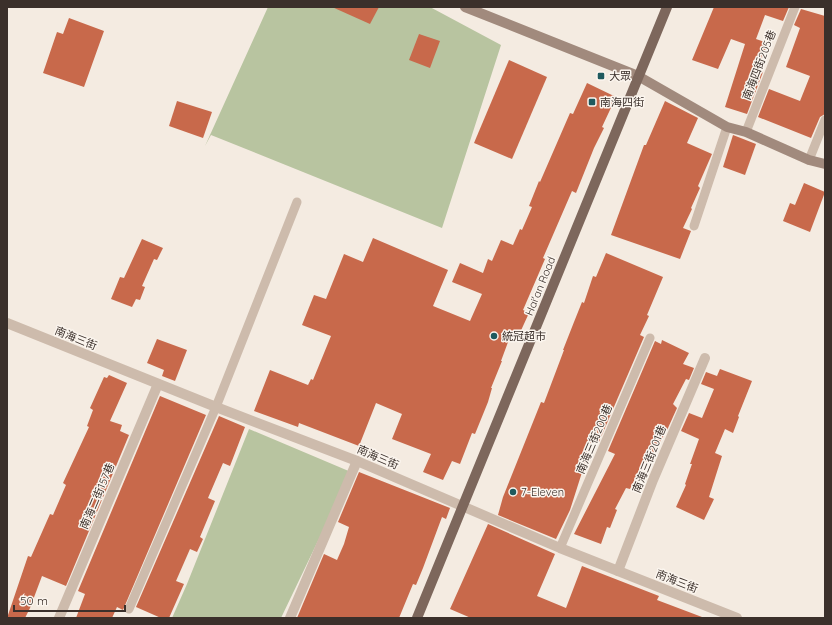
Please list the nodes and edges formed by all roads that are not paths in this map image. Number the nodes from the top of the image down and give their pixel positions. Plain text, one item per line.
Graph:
1 (465, 7) edge
2 (667, 7) edge
3 (795, 7) edge
4 (638, 76) junction
5 (825, 120) edge
6 (727, 127) junction
7 (746, 132) junction
8 (809, 160) junction
9 (825, 164) edge
10 (297, 202) dead end
11 (694, 226) dead end
12 (7, 323) edge
13 (650, 338) dead end
14 (705, 358) dead end
15 (158, 384) junction
16 (216, 407) junction
17 (357, 461) junction
18 (463, 507) junction
19 (560, 548) junction
20 (618, 571) junction
21 (129, 609) dead end
22 (59, 618) edge
23 (290, 618) edge
24 (417, 618) edge
25 (737, 618) edge

1 - 4 street
2 - 4 main road, Hai'an Road
3 - 7 lane, 南海四街205巷
4 - 6 street
4 - 18 main road, Hai'an Road
5 - 8 lane
6 - 7 street
6 - 11 lane
7 - 8 street
8 - 9 street
10 - 16 lane
12 - 15 street, 南海三街
13 - 19 lane, 南海三街200巷
14 - 20 street, 南海三街201巷
15 - 16 street, 南海三街
15 - 22 street, 南海二街157巷
16 - 17 street, 南海三街
16 - 21 lane
17 - 18 street, 南海三街
17 - 23 street
18 - 19 street, 南海三街
18 - 24 main road, Hai'an Road
19 - 20 street, 南海三街
20 - 25 street, 南海三街

